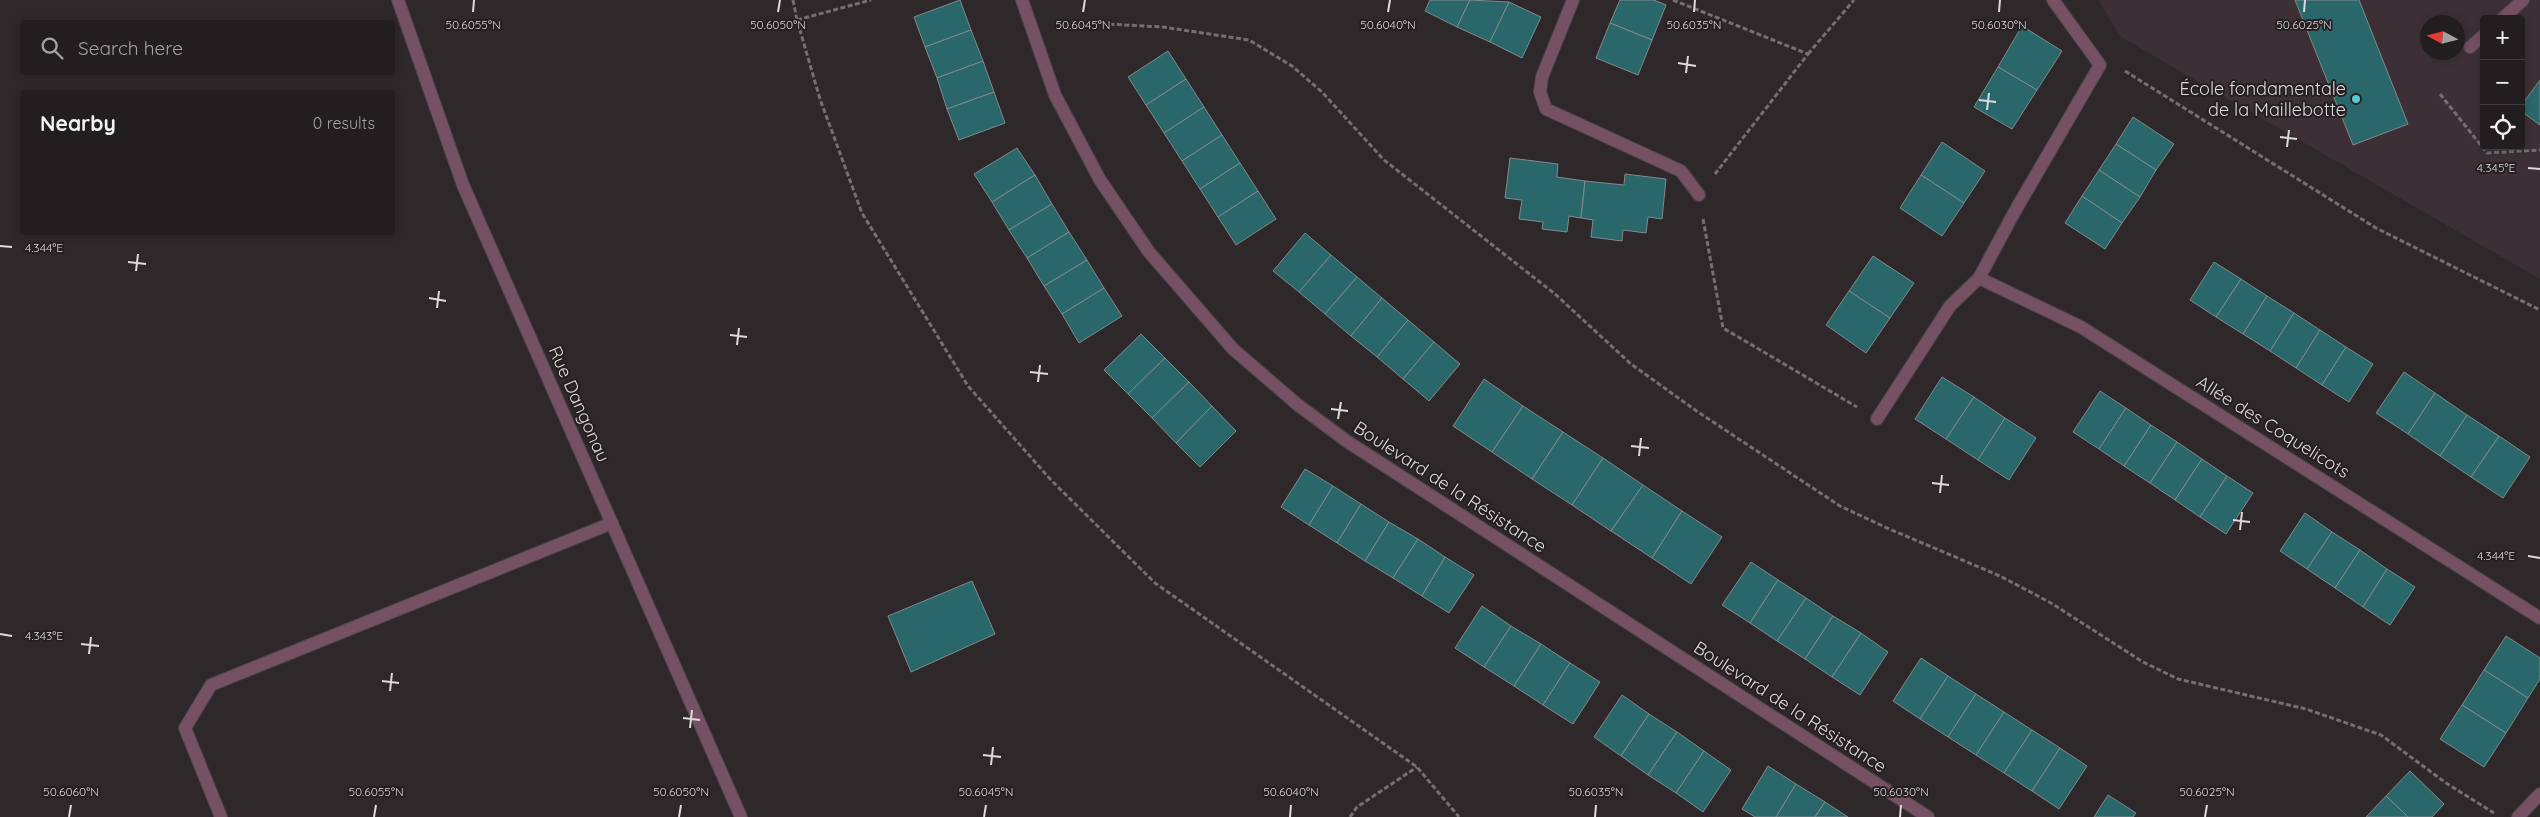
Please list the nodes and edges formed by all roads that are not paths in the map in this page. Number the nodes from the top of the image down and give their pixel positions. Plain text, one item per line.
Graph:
1 (398, 0) edge
2 (1022, 0) edge
3 (1573, 0) edge
4 (2053, 0) edge
5 (2523, 0) edge
6 (2506, 15) edge
7 (2480, 38) edge
8 (2470, 47) dead end
9 (1698, 195) road end
10 (1980, 278) junction
11 (1877, 419) road end
12 (612, 523) junction
13 (2540, 618) edge
14 (2540, 794) edge
15 (221, 817) edge
16 (741, 817) edge
17 (1928, 817) edge
18 (2518, 817) edge

1 - 12 street, Rue Dangonau
2 - 17 street, Boulevard de la Résistance
3 - 9 street
4 - 10 street
5 - 6 street
7 - 8 street
10 - 11 street
10 - 13 street, Allée des Coquelicots
12 - 15 street
12 - 16 street, Rue Dangonau
14 - 18 street

